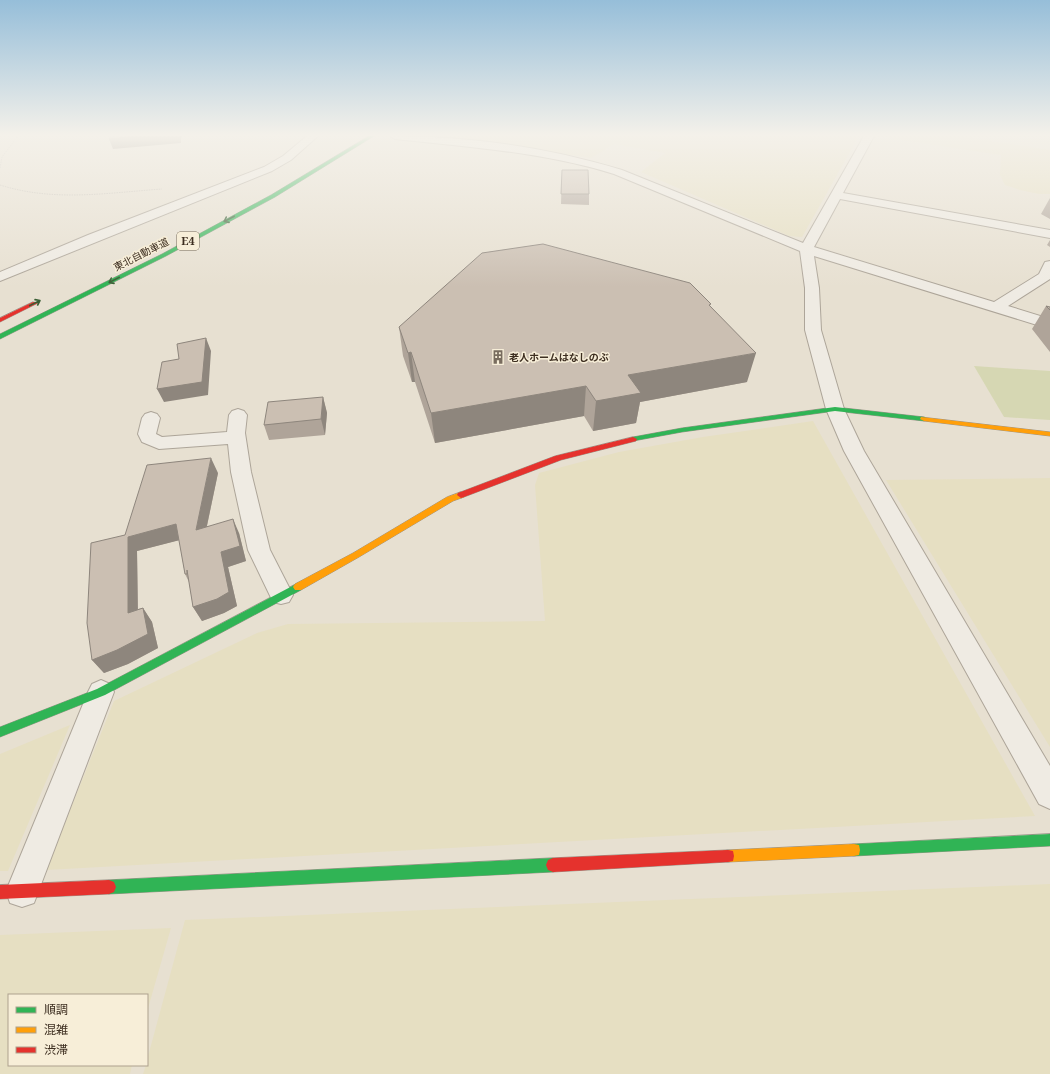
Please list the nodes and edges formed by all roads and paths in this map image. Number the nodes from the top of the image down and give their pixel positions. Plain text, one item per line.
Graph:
1 (5, 186) edge
2 (225, 186) edge
3 (289, 186) edge
4 (652, 186) edge
5 (841, 186) edge
6 (167, 188) dead end
7 (836, 195) junction
8 (1050, 234) edge
9 (806, 249) junction
10 (1050, 265) edge
11 (0, 277) edge
12 (42, 300) dead end
13 (996, 308) junction
14 (0, 320) edge
15 (1050, 324) edge
16 (0, 337) edge
17 (835, 409) junction
18 (238, 415) dead end
19 (151, 418) dead end
20 (1050, 434) edge
21 (236, 437) junction
22 (281, 595) junction
23 (101, 692) junction
24 (0, 732) edge
25 (1050, 794) edge
26 (1050, 840) edge
27 (11, 891) edge

1 - 6 path
2 - 11 street
3 -> 16 main road, 東北自動車道 / E4
4 - 9 street
5 - 7 street
7 - 8 street
7 - 9 street
9 - 13 street
9 - 17 street
10 - 13 street
14 -> 12 main road
13 - 15 street
17 - 20 main road
17 - 22 main road
17 - 25 street
18 - 21 street
19 - 21 street
21 - 22 street
22 - 23 main road
23 - 24 main road
23 - 27 street
26 - 27 main road

